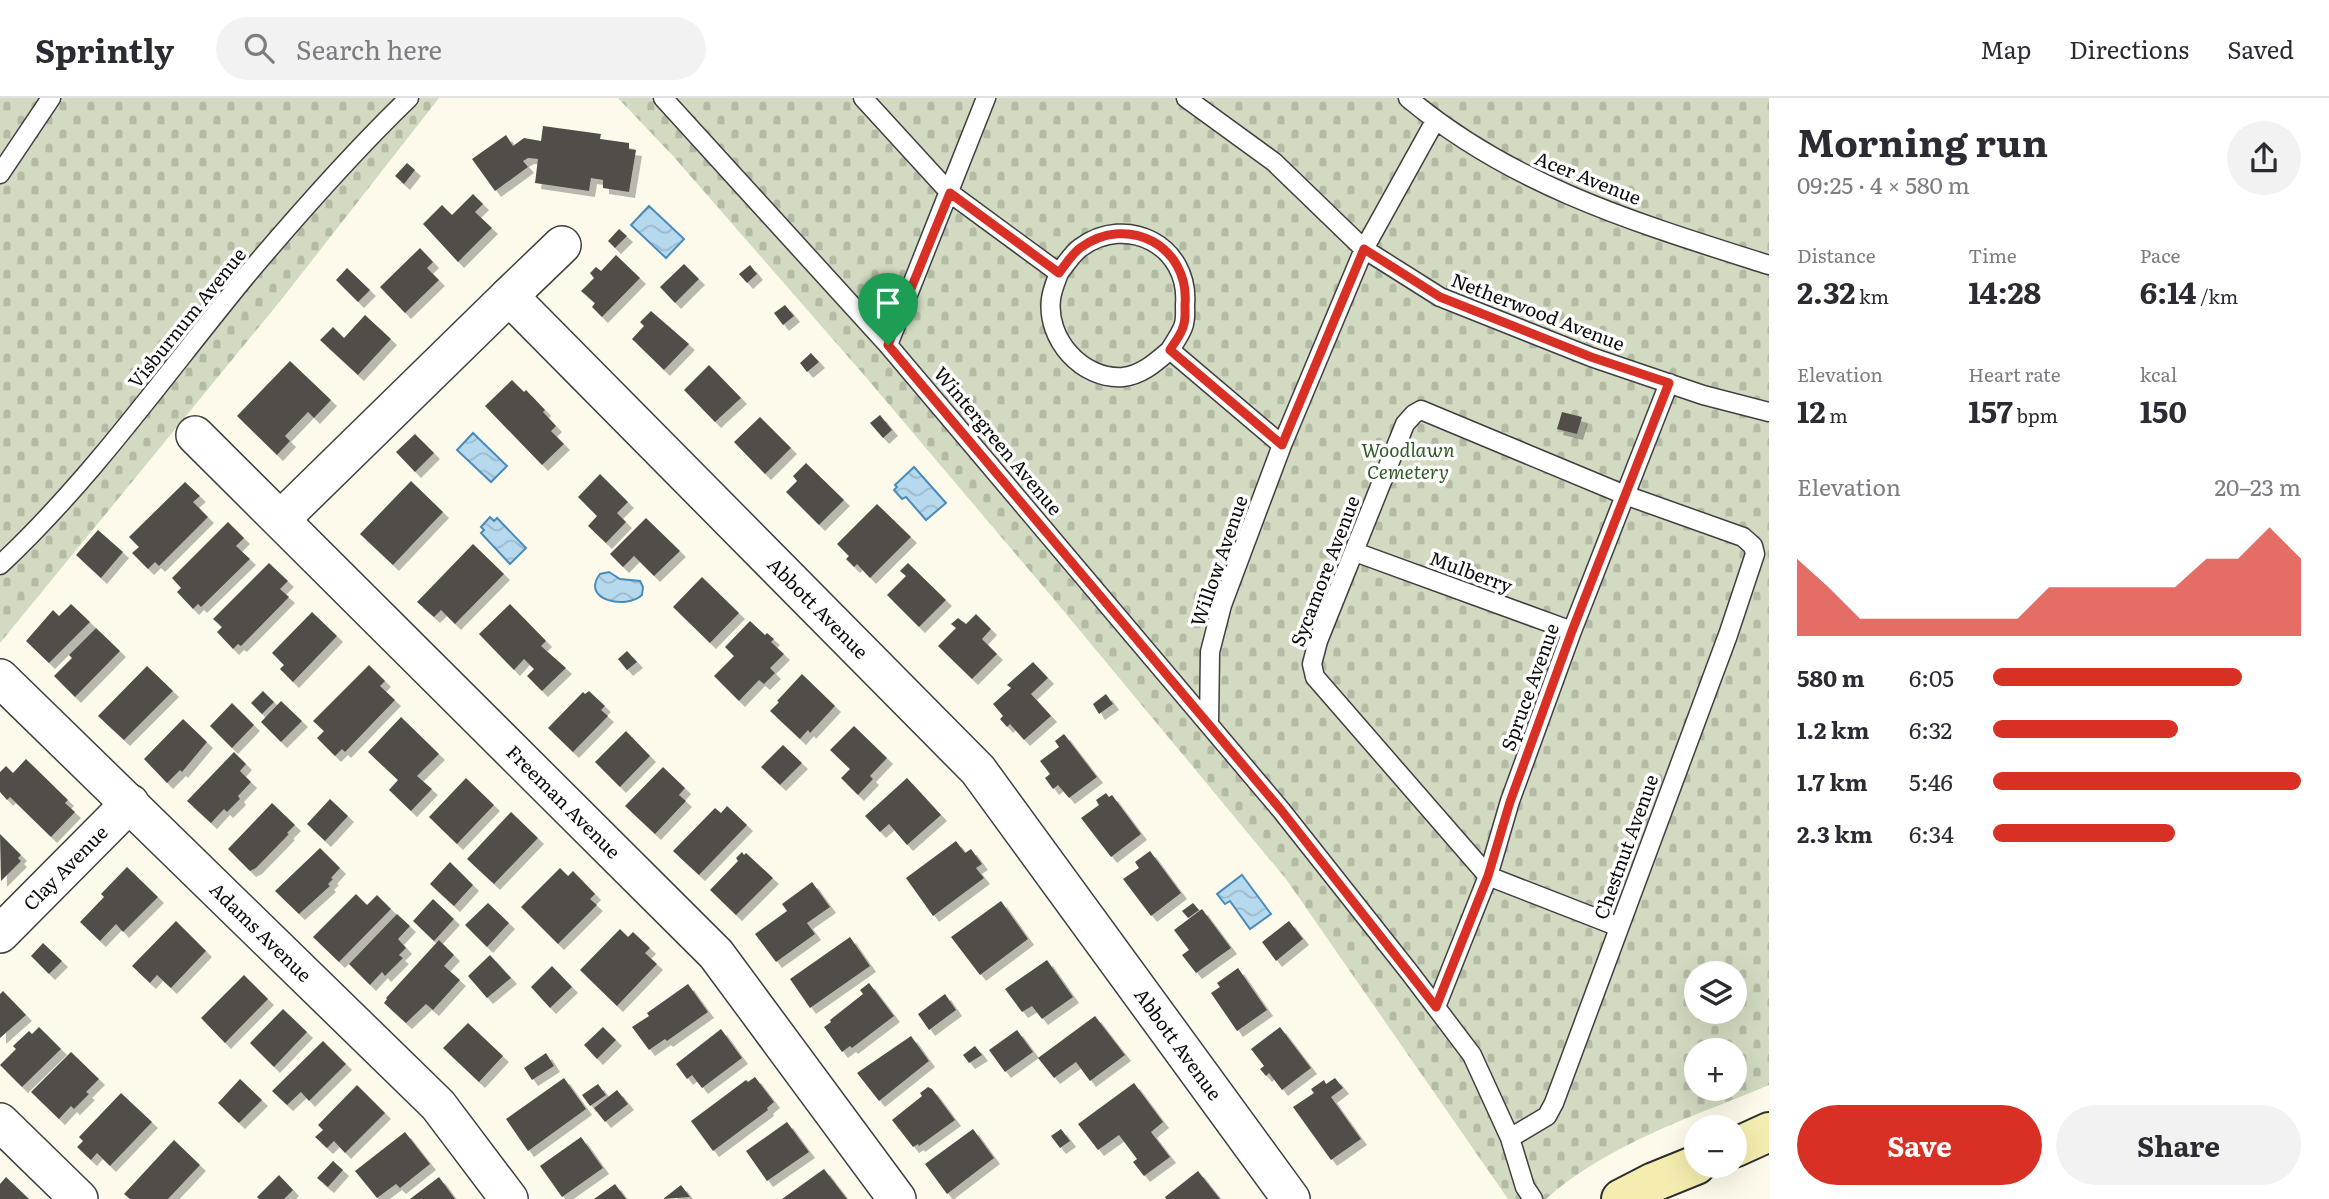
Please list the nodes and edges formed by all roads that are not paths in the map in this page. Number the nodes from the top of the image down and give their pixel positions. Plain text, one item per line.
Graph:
1 (51, 98) edge
2 (409, 98) edge
3 (663, 98) edge
4 (863, 98) edge
5 (986, 98) edge
6 (1186, 98) edge
7 (1408, 98) edge
8 (1435, 121) junction
9 (0, 174) edge
10 (950, 193) junction
11 (562, 245) dead end
12 (1364, 249) junction
13 (1769, 265) edge
14 (1059, 273) junction
15 (509, 296) junction
16 (888, 345) junction
17 (1170, 350) junction
18 (1669, 383) junction
19 (1769, 412) edge
20 (195, 435) dead end
21 (1282, 445) junction
22 (1625, 495) junction
23 (281, 519) junction
24 (1754, 550) joint
25 (1355, 552) junction
26 (0, 565) edge
27 (1572, 631) junction
28 (0, 678) edge
29 (1209, 724) junction
30 (130, 803) junction
31 (1488, 876) junction
32 (1619, 927) junction
33 (0, 934) edge
34 (1436, 1007) junction
35 (0, 1122) edge
36 (1769, 1132) edge
37 (1510, 1138) junction
38 (1747, 1141) edge
39 (1684, 1170) edge
40 (79, 1199) edge
41 (509, 1199) edge
42 (897, 1199) edge
43 (1291, 1199) edge
44 (1533, 1199) edge
45 (1621, 1199) edge

1 - 9 lane
2 - 26 lane, Visburnum Avenue
3 - 16 lane, Wintergreen Avenue
4 - 10 lane
5 - 10 lane
6 - 12 lane, Netherwood Avenue
7 - 8 lane, Acer Avenue
8 - 12 lane, Willow Avenue
8 - 13 lane, Acer Avenue
10 - 14 lane
10 - 16 lane
11 - 15 street
12 - 18 lane, Netherwood Avenue
12 - 21 lane, Willow Avenue
14 - 17 lane
14 - 17 lane
15 - 23 street
15 - 43 street, Abbott Avenue
16 - 29 lane, Wintergreen Avenue
17 - 21 lane
18 - 19 lane, Netherwood Avenue
18 - 22 lane, Spruce Avenue
20 - 23 street, Freeman Avenue
21 - 29 lane, Willow Avenue
22 - 24 lane, Sycamore Avenue
22 - 25 lane, Sycamore Avenue
22 - 27 lane, Spruce Avenue
23 - 42 street, Freeman Avenue
24 - 32 lane, Chestnut Avenue
25 - 27 lane, Mulberry
25 - 31 lane, Sycamore Avenue
27 - 31 lane, Spruce Avenue
28 - 30 street, Adams Avenue
29 - 34 lane
30 - 33 street, Clay Avenue
30 - 41 street, Adams Avenue
31 - 32 lane, Sycamore Avenue
31 - 34 lane, Spruce Avenue
32 - 37 lane, Chestnut Avenue
34 - 37 lane
35 - 40 street
36 - 38 main road
37 - 44 lane
39 - 45 main road

